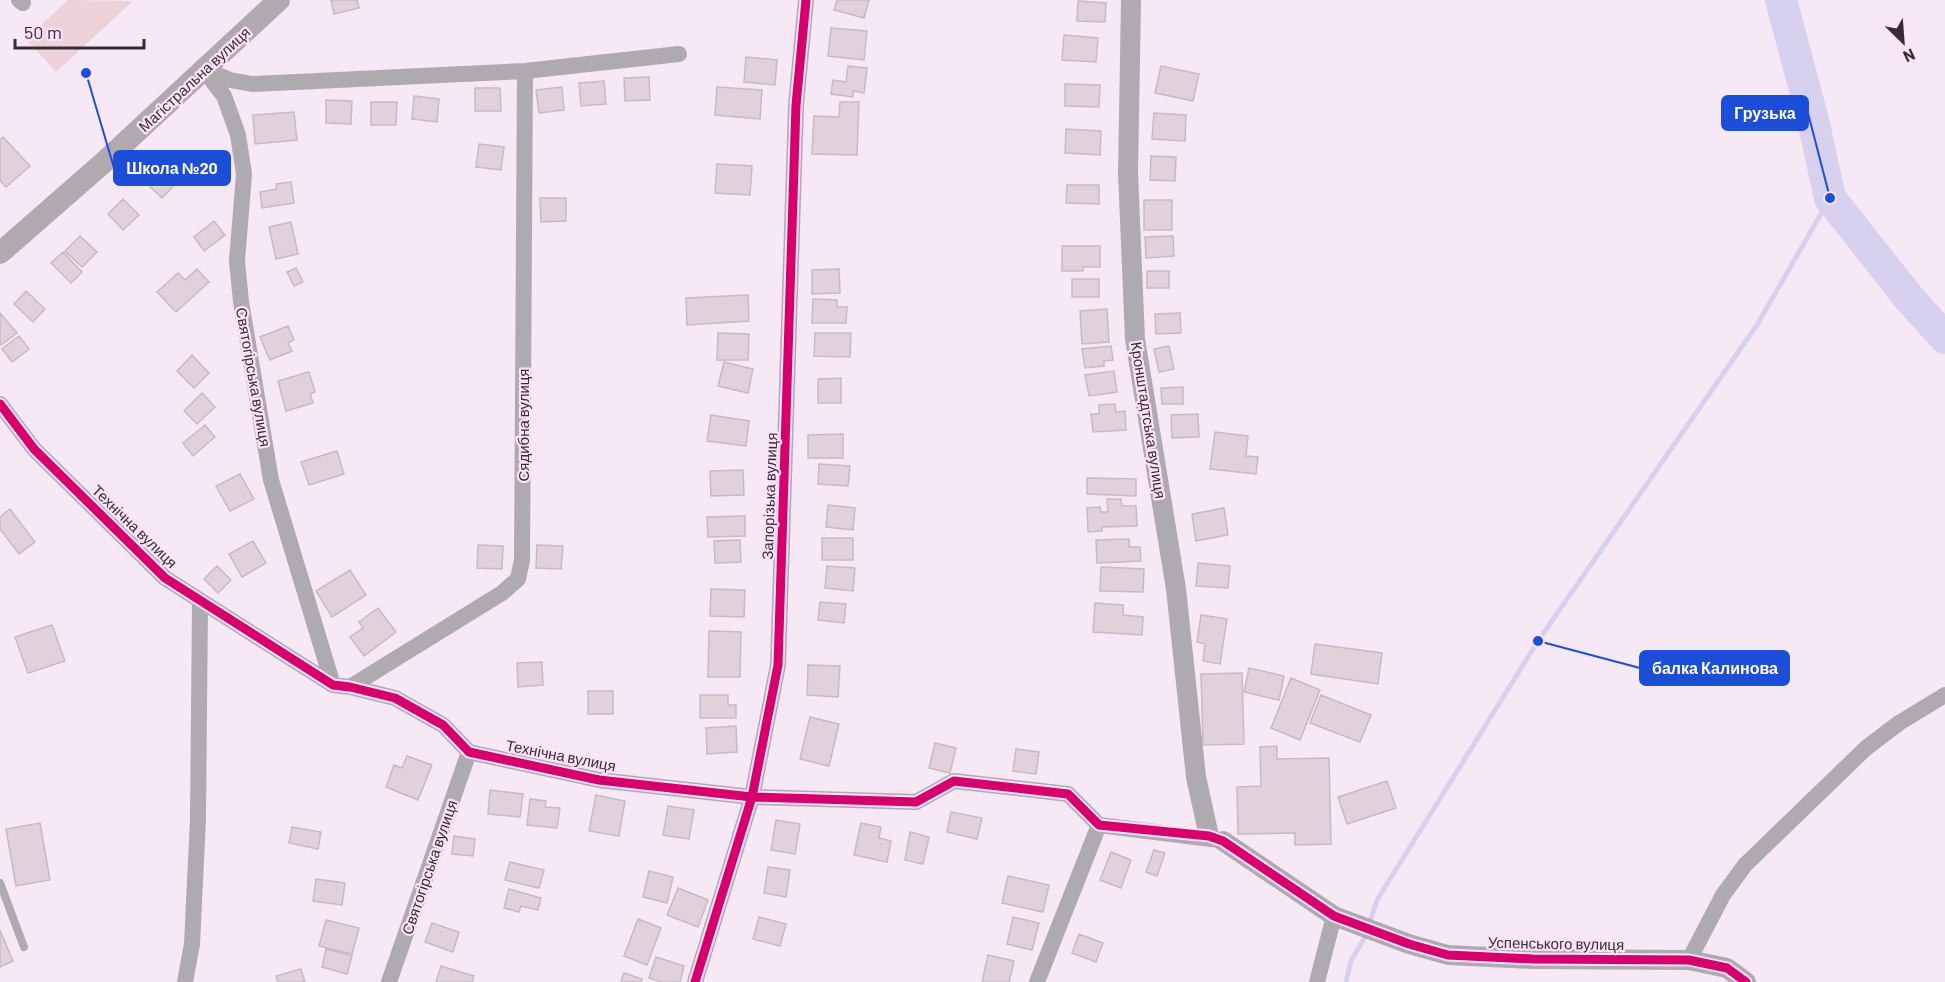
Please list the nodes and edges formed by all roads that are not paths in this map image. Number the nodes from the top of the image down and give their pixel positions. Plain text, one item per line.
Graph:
1 (279, 0) edge
2 (806, 0) edge
3 (1131, 0) edge
4 (679, 54) dead end
5 (204, 70) junction
6 (525, 71) junction
7 (0, 253) edge
8 (0, 404) edge
9 (200, 602) junction
10 (333, 685) junction
11 (351, 687) junction
12 (1945, 695) edge
13 (469, 752) junction
14 (752, 797) junction
15 (1099, 825) junction
16 (1216, 839) junction
17 (0, 883) edge
18 (1334, 916) junction
19 (24, 947) dead end
20 (1689, 960) junction
21 (185, 982) edge
22 (389, 982) edge
23 (695, 982) edge
24 (1037, 982) edge
25 (1317, 982) edge
26 (1746, 982) edge

1 - 5 main road, Магістральна вулиця
2 - 14 street, Запорізька вулиця
3 - 16 street, Кронштадтська вулиця
4 - 6 street
5 - 6 street
5 - 7 main road, Магістральна вулиця
5 - 10 street, Святогірська вулиця
6 - 11 street, Сядибна вулиця
8 - 9 street, Технічна вулиця
9 - 10 street, Технічна вулиця
9 - 21 street
10 - 11 street, Технічна вулиця
11 - 13 street, Технічна вулиця
12 - 20 street
13 - 14 street, Технічна вулиця
13 - 22 street, Святогірська вулиця
14 - 15 street, Технічна вулиця
14 - 23 street, Запорізька вулиця
15 - 16 street
15 - 24 street
16 - 18 street, Успенського вулиця
17 - 19 lane
18 - 20 street, Успенського вулиця
18 - 25 street
20 - 26 street, Успенського вулиця

